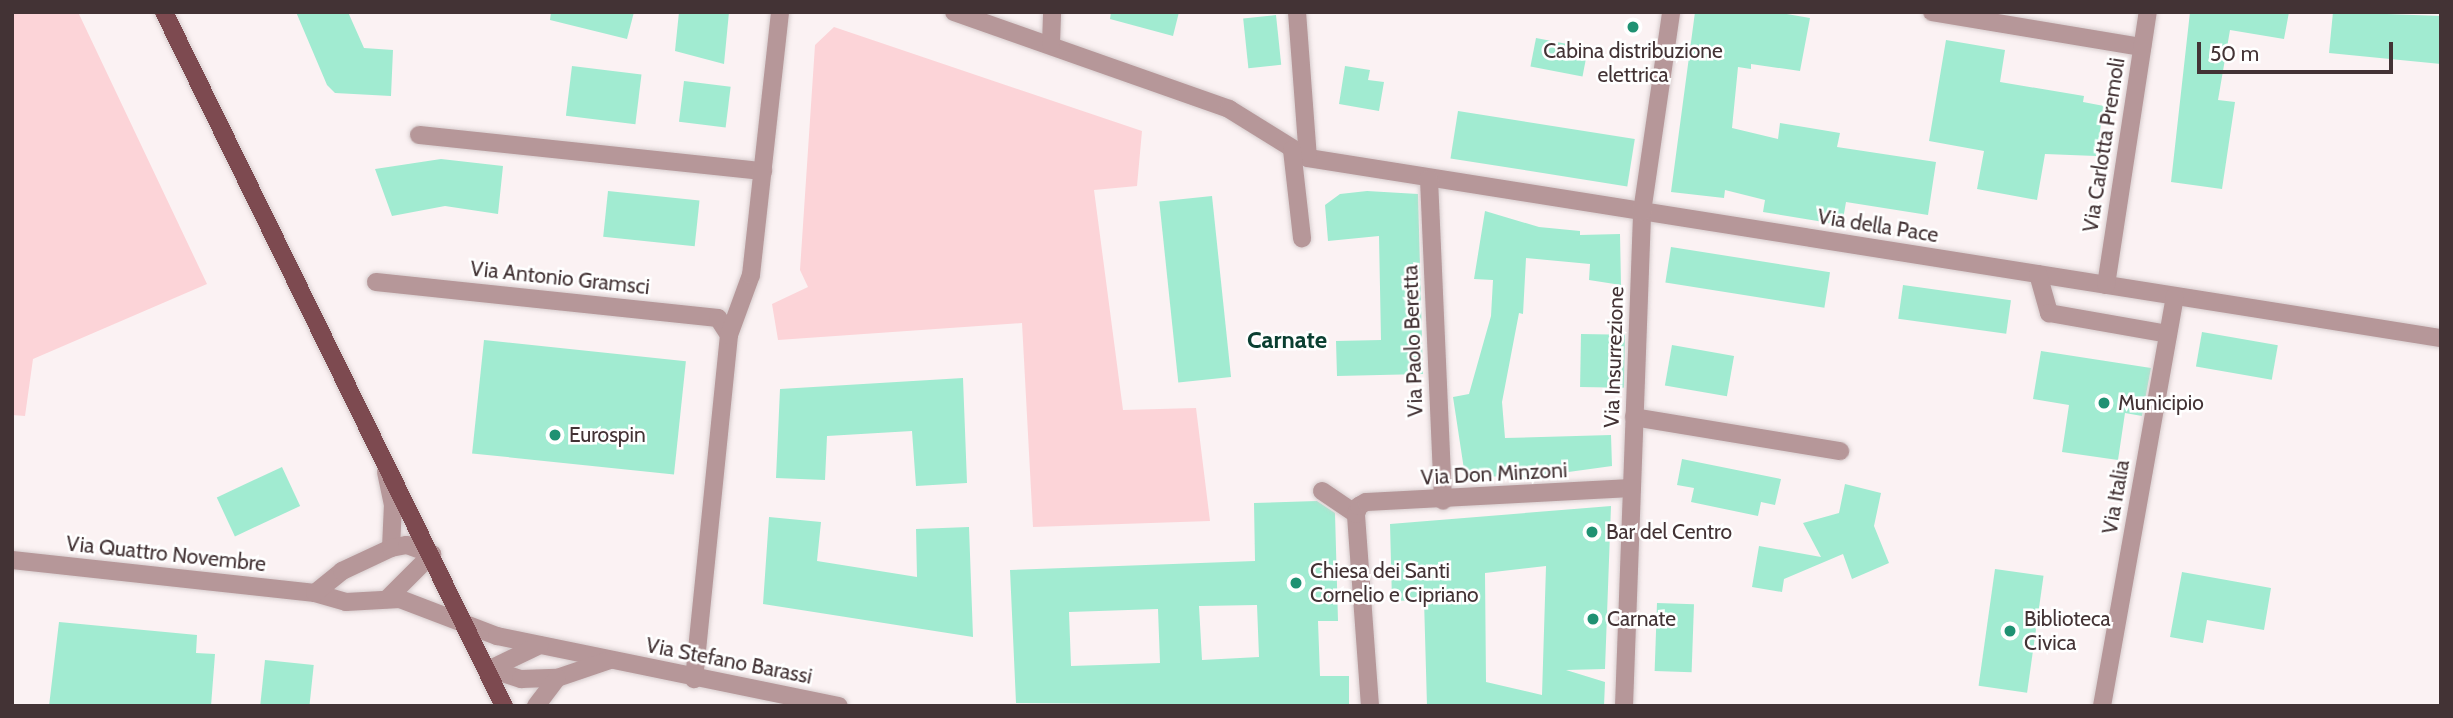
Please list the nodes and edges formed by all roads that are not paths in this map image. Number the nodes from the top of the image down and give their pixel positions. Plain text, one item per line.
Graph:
1 (164, 12) edge
2 (780, 12) edge
3 (954, 12) edge
4 (1052, 12) edge
5 (1297, 12) edge
6 (1671, 12) edge
7 (1932, 12) edge
8 (2148, 12) edge
9 (1051, 44) junction
10 (2142, 47) junction
11 (419, 135) dead end
12 (1300, 154) junction
13 (763, 171) junction
14 (1429, 179) junction
15 (1642, 212) junction
16 (1302, 237) dead end
17 (2038, 274) junction
18 (376, 282) dead end
19 (2106, 285) junction
20 (2175, 296) junction
21 (2168, 334) junction
22 (729, 335) junction
23 (2441, 338) edge
24 (1634, 417) junction
25 (1840, 451) dead end
26 (384, 465) junction
27 (1632, 488) junction
28 (1322, 491) dead end
29 (1443, 501) junction
30 (1358, 510) junction
31 (391, 548) junction
32 (432, 554) junction
33 (12, 561) edge
34 (315, 593) junction
35 (387, 599) junction
36 (469, 628) junction
37 (542, 644) junction
38 (610, 660) junction
39 (490, 670) junction
40 (557, 678) junction
41 (694, 679) junction
42 (504, 706) edge
43 (536, 706) edge
44 (839, 706) edge
45 (1370, 706) edge
46 (1624, 706) edge
47 (2102, 706) edge

1 - 26 main road
2 - 13 street
3 - 9 street
4 - 9 street
5 - 12 street
6 - 15 street, Via Insurrezione
7 - 10 street
8 - 10 street, Via Carlotta Premoli
9 - 12 street
10 - 19 street, Via Carlotta Premoli
11 - 13 street
12 - 14 street, Via della Pace
12 - 16 street
13 - 22 street
14 - 15 street, Via della Pace
14 - 29 street, Via Paolo Beretta
15 - 17 street, Via della Pace
15 - 24 street, Via Insurrezione
17 - 19 street, Via della Pace
17 - 21 street
18 - 22 street, Via Antonio Gramsci
19 - 20 street, Via della Pace
20 - 21 street, Via Italia
20 - 23 street, Via della Pace
21 - 47 street, Via Italia
22 - 41 street
24 - 25 street
24 - 27 street, Via Insurrezione
26 - 31 street
26 - 32 main road
27 - 29 street, Via Don Minzoni
27 - 46 street, Via Insurrezione
28 - 30 street
29 - 30 street, Via Don Minzoni
30 - 45 street
31 - 32 street
31 - 34 street
32 - 35 street
32 - 36 main road
33 - 34 street, Via Quattro Novembre
34 - 35 street, Via Quattro Novembre
35 - 36 street, Via Quattro Novembre
36 - 37 street, Via Stefano Barassi
36 - 39 main road
37 - 38 street, Via Stefano Barassi
37 - 39 street
38 - 40 street
38 - 41 street, Via Stefano Barassi
39 - 40 street
39 - 42 main road
40 - 43 street
41 - 44 street, Via Stefano Barassi

